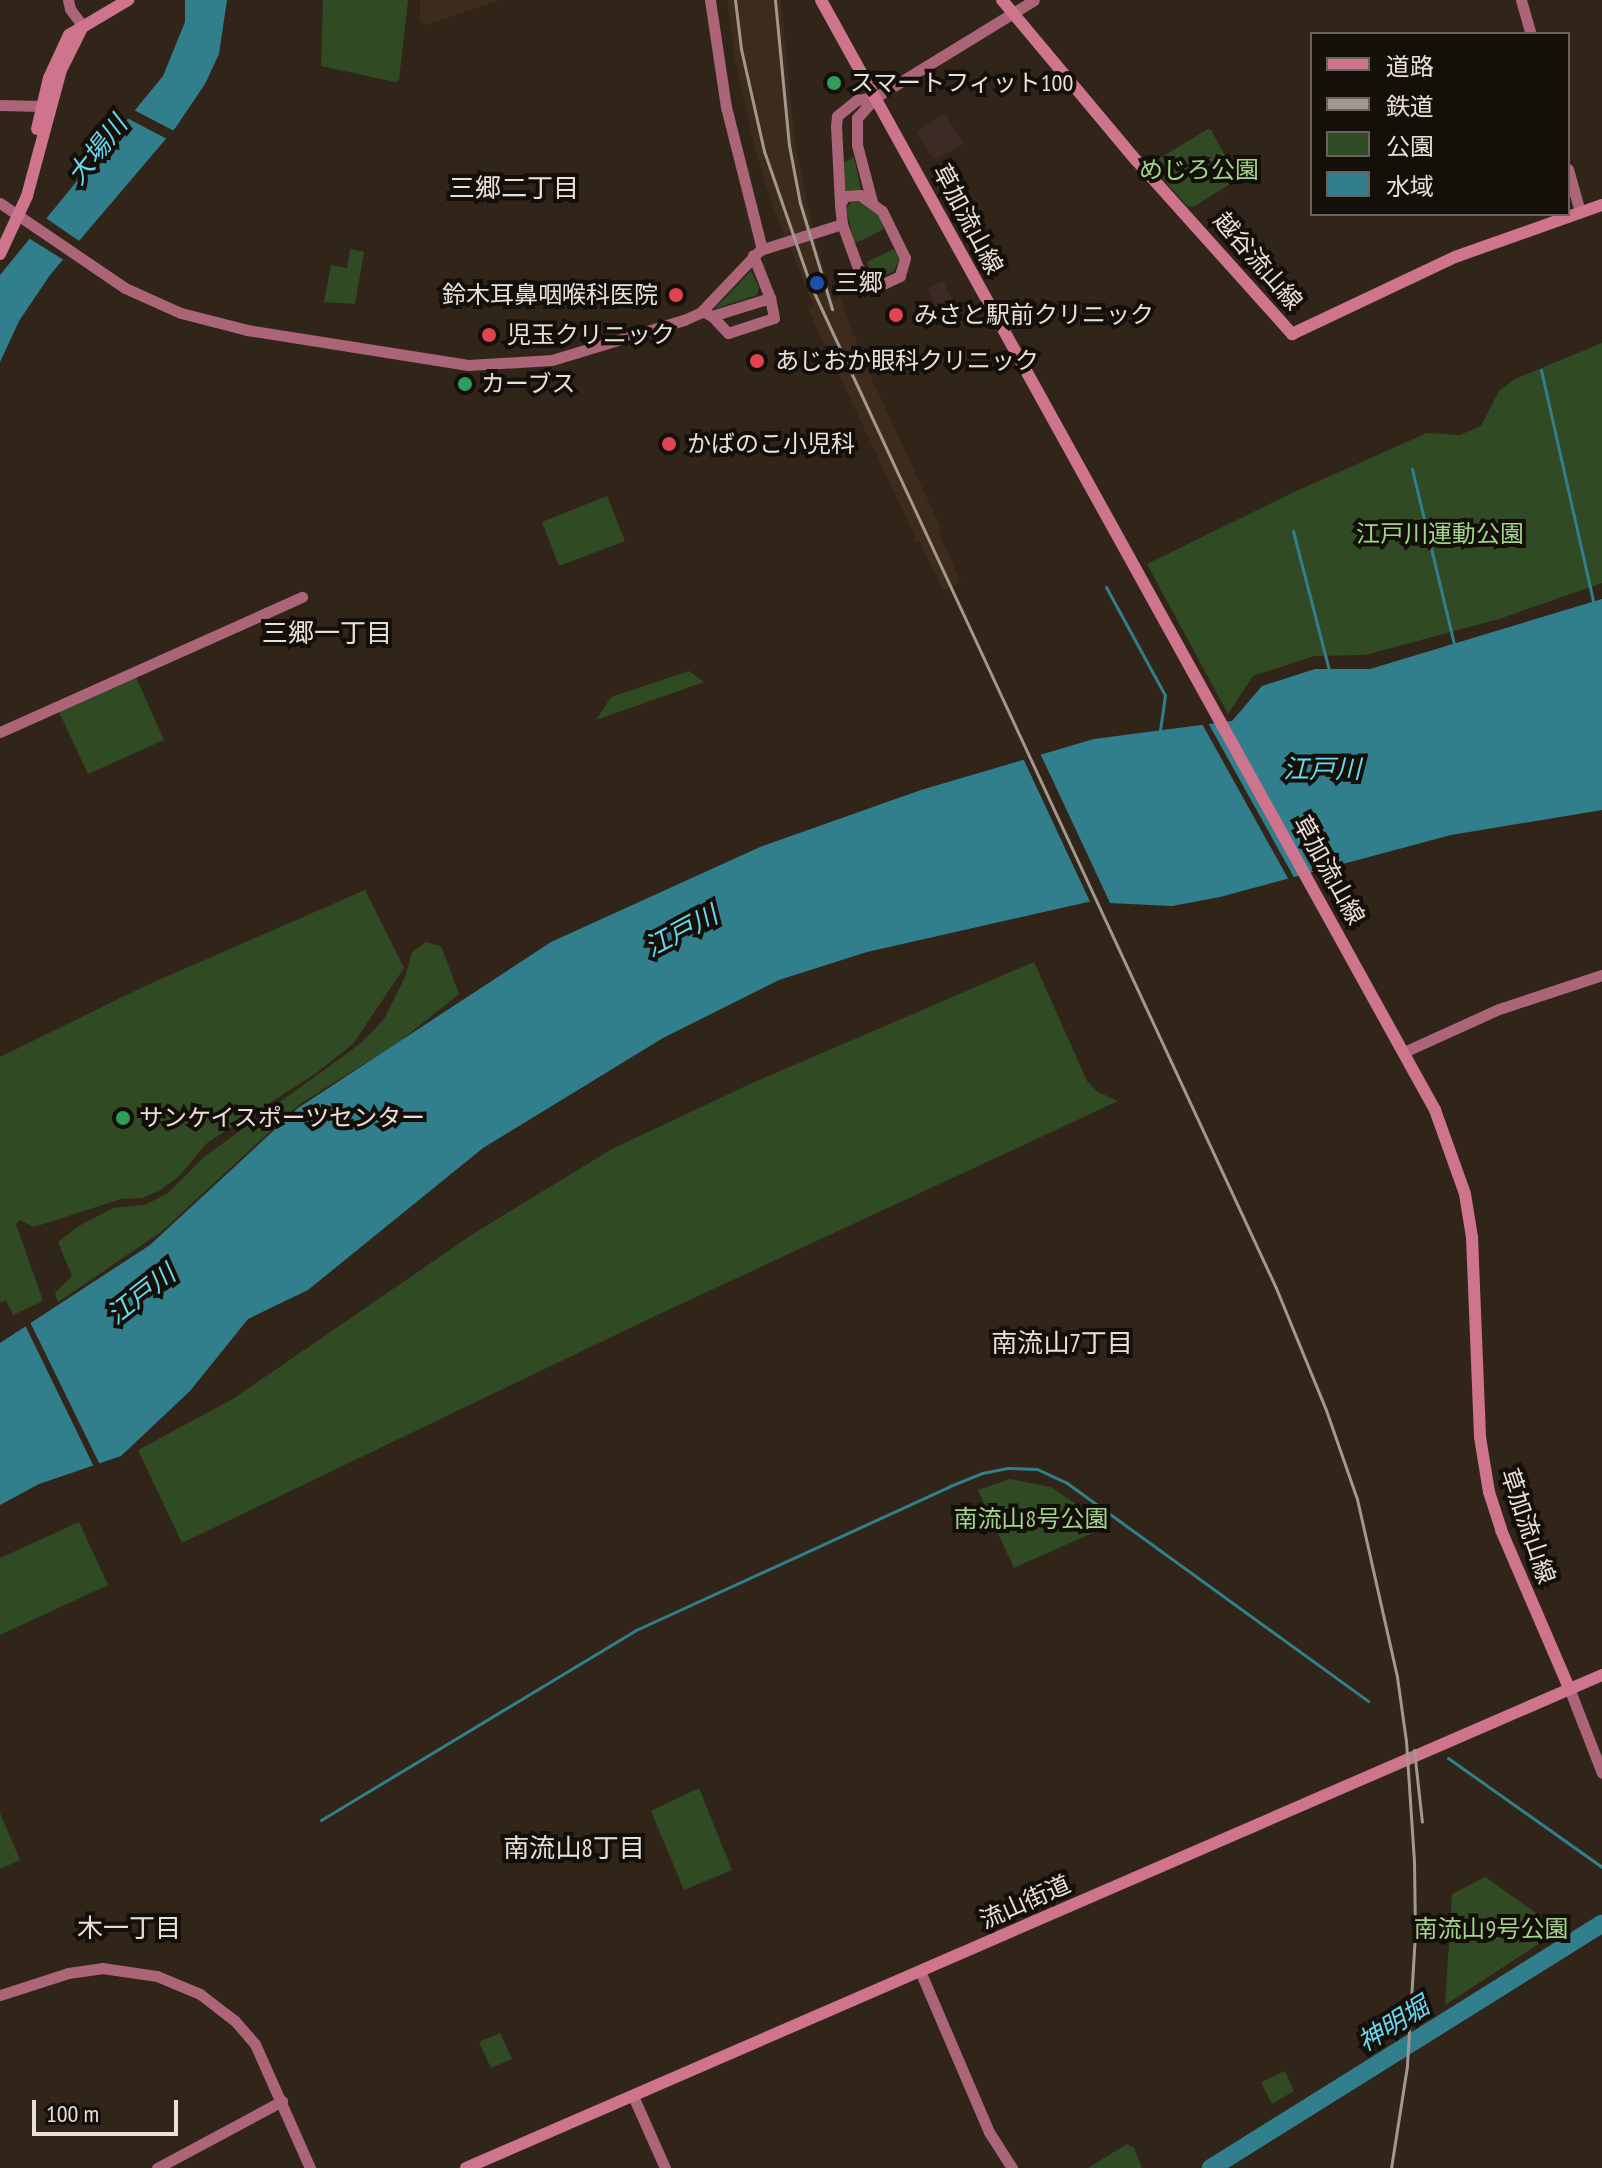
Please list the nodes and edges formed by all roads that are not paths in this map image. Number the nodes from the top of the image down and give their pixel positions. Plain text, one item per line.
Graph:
1 (68, 0) edge
2 (128, 0) edge
3 (710, 0) edge
4 (821, 0) edge
5 (1002, 0) edge
6 (1034, 0) edge
7 (1521, 0) edge
8 (1013, 13) junction
9 (83, 26) junction
10 (1530, 32) edge
11 (876, 97) junction
12 (0, 105) edge
13 (42, 106) junction
14 (32, 176) junction
15 (1570, 176) edge
16 (872, 202) junction
17 (0, 203) edge
18 (840, 204) junction
19 (1602, 205) edge
20 (1580, 212) junction
21 (20, 215) junction
22 (1569, 216) edge
23 (1570, 216) edge
24 (842, 224) junction
25 (758, 252) junction
26 (0, 254) edge
27 (770, 298) junction
28 (706, 315) junction
29 (302, 597) dead end
30 (0, 732) edge
31 (1602, 975) edge
32 (1402, 1048) junction
33 (1602, 1675) edge
34 (1569, 1688) junction
35 (1602, 1773) edge
36 (920, 1971) junction
37 (0, 1995) edge
38 (633, 2096) junction
39 (282, 2101) junction
40 (157, 2168) edge
41 (310, 2168) edge
42 (466, 2168) edge
43 (665, 2168) edge
44 (1012, 2168) edge

1 - 9 street
2 - 9 main road
3 - 25 street
4 - 11 main road, 草加流山線
5 - 8 main road, 越谷流山線
6 - 8 street
7 - 10 street
8 - 11 street
8 - 22 main road, 越谷流山線
9 - 13 main road
9 - 14 main road
11 - 16 street
11 - 18 street
11 - 32 main road, 草加流山線
12 - 13 street
13 - 14 main road
14 - 21 main road
15 - 20 street
16 - 18 street
16 - 24 street
17 - 21 street
18 - 24 street
19 - 20 main road, 越谷流山線
20 - 23 main road, 越谷流山線
21 - 26 main road
21 - 28 street
24 - 25 street
25 - 27 street
25 - 28 street
27 - 28 street
27 - 28 street
29 - 30 street
31 - 32 street
32 - 34 main road, 草加流山線
33 - 34 main road, 流山街道
34 - 35 street
34 - 36 main road, 流山街道
36 - 38 main road, 流山街道
36 - 44 street
37 - 39 street
38 - 42 main road, 流山街道
38 - 43 street
39 - 40 street
39 - 41 street

